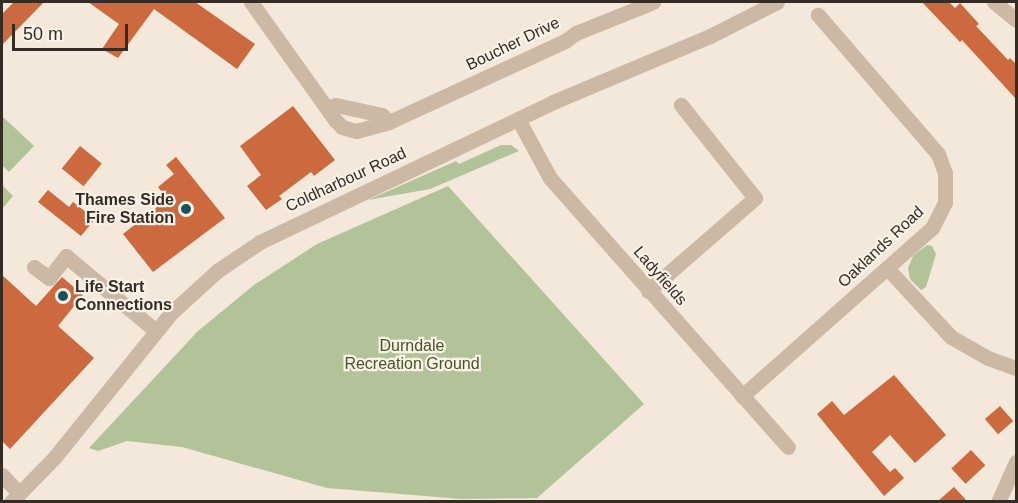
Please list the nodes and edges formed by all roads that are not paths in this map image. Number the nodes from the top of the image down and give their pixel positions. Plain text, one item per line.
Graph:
1 (653, 2) edge
2 (777, 2) edge
3 (994, 2) edge
4 (258, 4) edge
5 (818, 15) dead end
6 (1017, 20) edge
7 (681, 105) dead end
8 (518, 120) junction
9 (34, 267) dead end
10 (888, 267) junction
11 (648, 291) junction
12 (156, 331) junction
13 (1017, 368) edge
14 (742, 396) junction
15 (788, 447) dead end
16 (1017, 462) edge
17 (2, 475) edge
18 (15, 497) edge
19 (998, 501) edge

1 - 4 street, Boucher Drive
2 - 8 street, Coldharbour Road
3 - 6 street
5 - 10 street, Oaklands Road
7 - 11 street
8 - 11 street, Ladyfields
8 - 12 street, Coldharbour Road
9 - 12 street
10 - 13 street
10 - 14 street, Oaklands Road
11 - 14 street, Ladyfields
12 - 18 street, Coldharbour Road
14 - 15 street, Ladyfields
16 - 19 street
17 - 18 street

